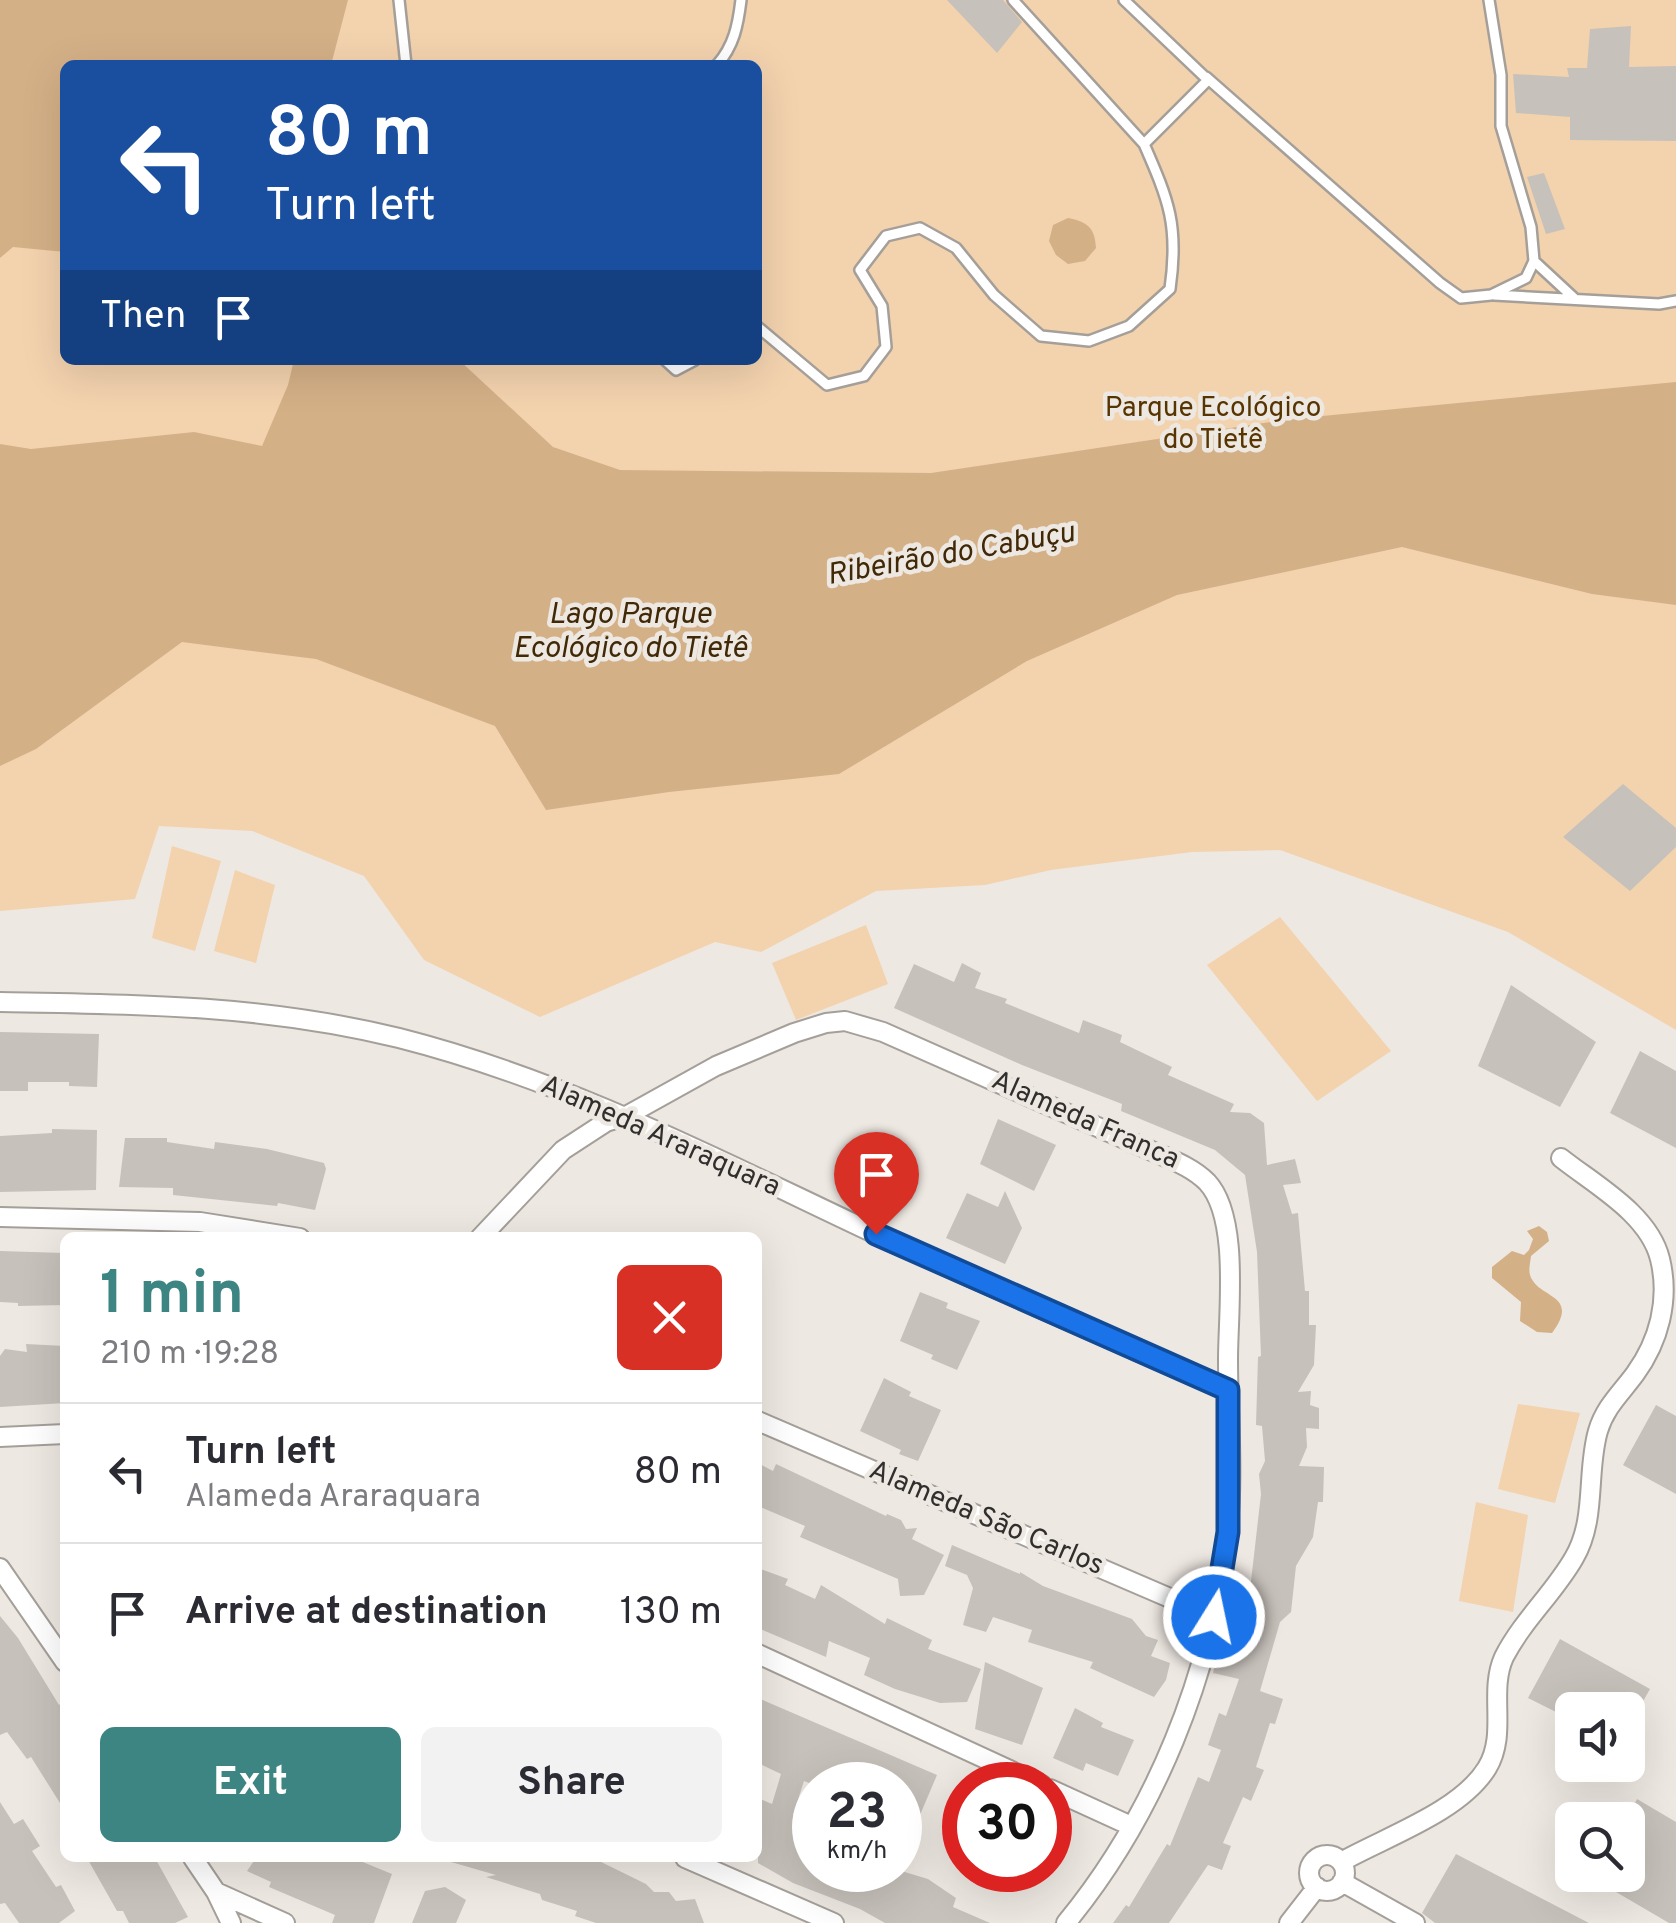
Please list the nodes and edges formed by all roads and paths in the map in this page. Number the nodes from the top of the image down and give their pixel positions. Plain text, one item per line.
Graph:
1 (399, 0) edge
2 (741, 0) edge
3 (1013, 0) edge
4 (1127, 0) edge
5 (1489, 0) edge
6 (405, 60) edge
7 (721, 60) edge
8 (1208, 80) junction
9 (1144, 144) junction
10 (1534, 261) junction
11 (1492, 295) junction
12 (1576, 300) junction
13 (1676, 302) edge
14 (762, 329) edge
15 (0, 1002) edge
16 (626, 1116) junction
17 (1560, 1158) dead end
18 (0, 1217) edge
19 (262, 1232) edge
20 (486, 1232) edge
21 (1228, 1390) junction
22 (762, 1422) edge
23 (60, 1434) edge
24 (0, 1437) edge
25 (0, 1568) edge
26 (1214, 1617) junction
27 (60, 1652) edge
28 (762, 1656) edge
29 (992, 1762) edge
30 (1072, 1798) edge
31 (1131, 1826) junction
32 (197, 1862) edge
33 (694, 1862) edge
34 (1341, 1862) junction
35 (1342, 1882) junction
36 (1317, 1887) junction
37 (216, 1892) junction
38 (231, 1923) edge
39 (285, 1923) edge
40 (834, 1923) edge
41 (1066, 1923) edge
42 (1289, 1923) edge
43 (1415, 1923) edge

1 - 6 lane
2 - 7 lane
3 - 9 lane
4 - 8 lane
5 - 10 lane
8 - 9 lane
8 - 11 lane
9 - 14 lane
10 - 11 lane
10 - 12 lane
11 - 12 lane
12 - 13 lane
15 - 16 street, Alameda Araraquara
16 - 20 street, Alameda Franca
16 - 21 street, Alameda Araraquara
16 - 21 street, Alameda Franca
17 - 34 street
18 - 19 street
21 - 26 street, Alameda Franca
22 - 26 street, Alameda São Carlos
23 - 24 street
25 - 27 street
26 - 31 street, Alameda Franca
28 - 29 street
30 - 31 street
31 - 41 street, Alameda Franca
32 - 37 street
33 - 40 street
34 - 35 street
34 - 36 street
35 - 36 street
35 - 43 street
36 - 42 street
37 - 38 street
37 - 39 street

